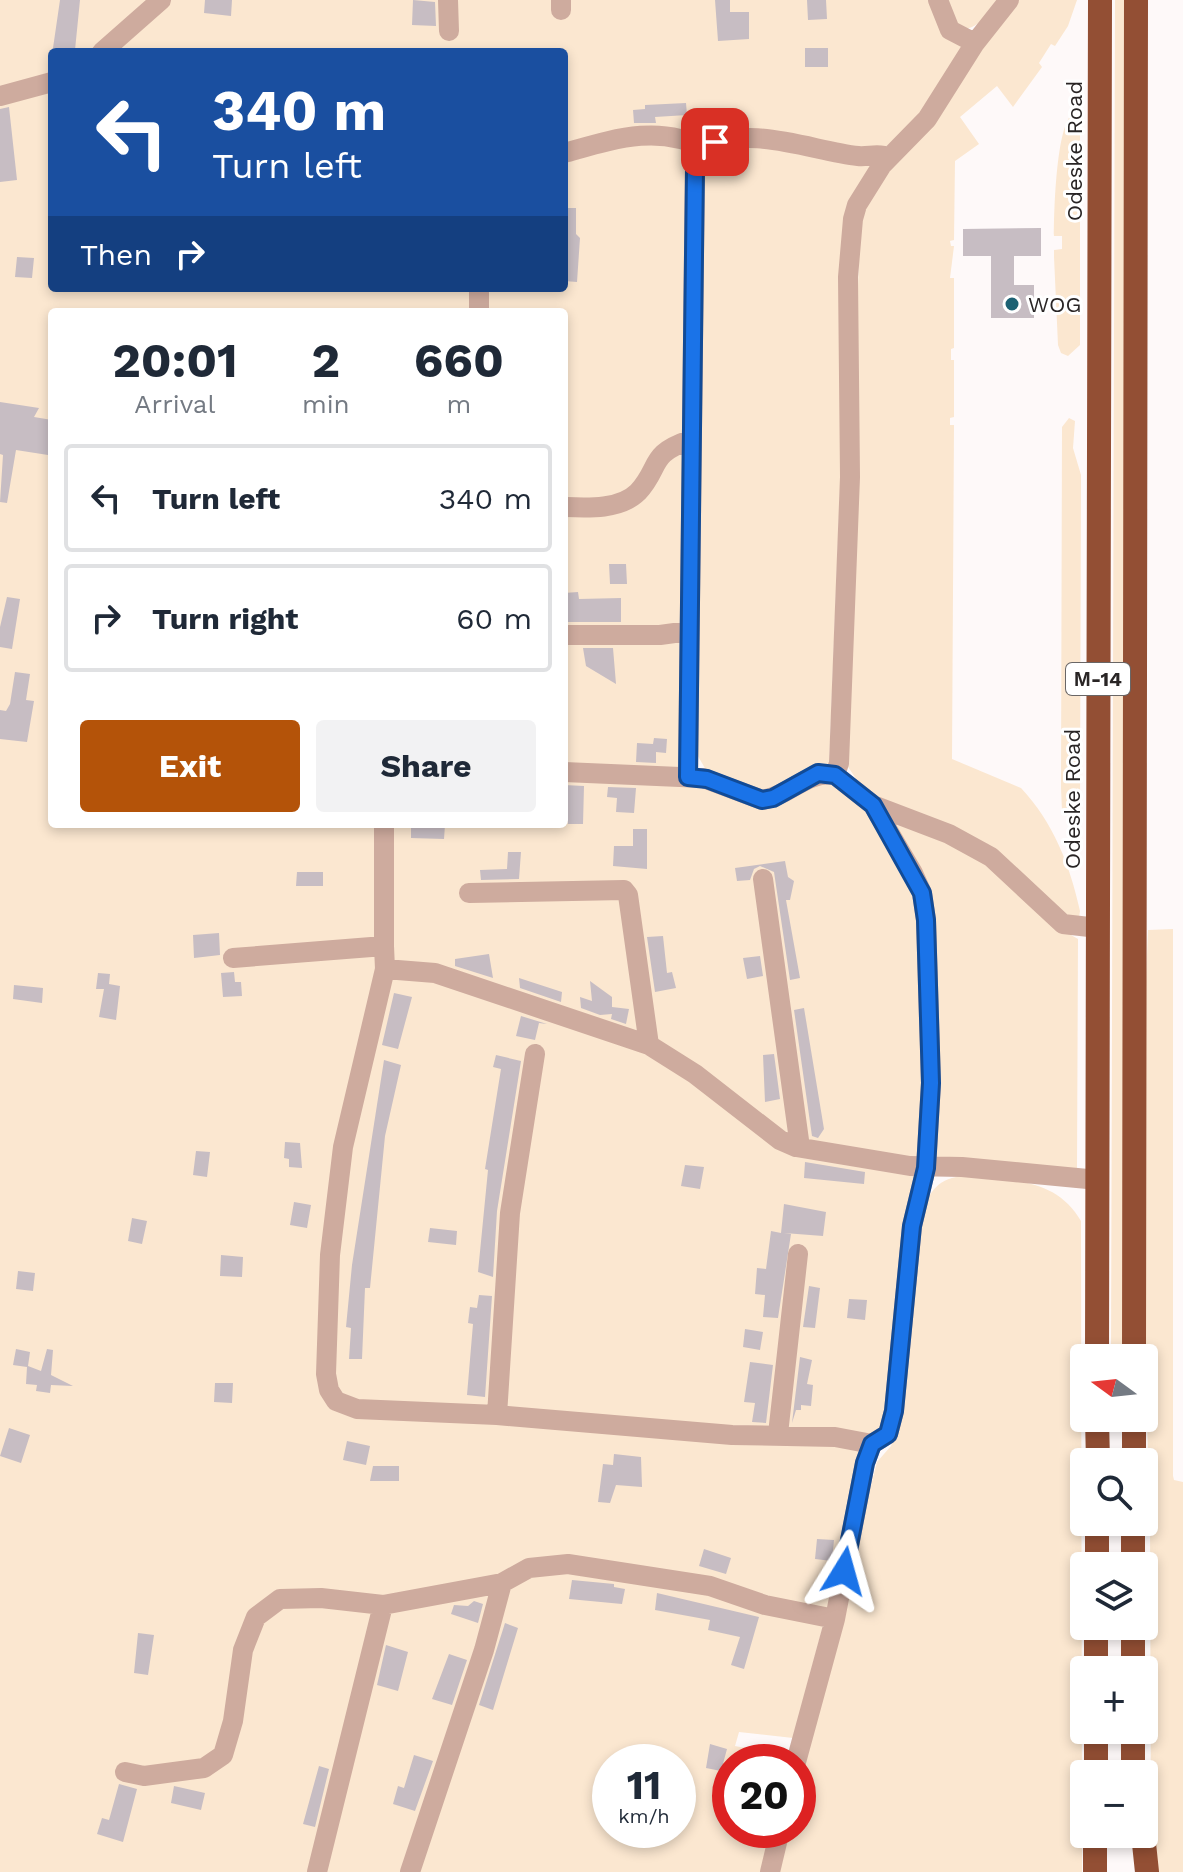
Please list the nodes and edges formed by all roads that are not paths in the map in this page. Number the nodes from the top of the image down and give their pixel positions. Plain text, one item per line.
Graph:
1 (161, 0) edge
2 (448, 0) edge
3 (938, 0) edge
4 (1009, 0) edge
5 (1100, 0) edge
6 (1136, 0) edge
7 (449, 31) dead end
8 (975, 43) junction
9 (107, 48) edge
10 (48, 83) edge
11 (0, 96) edge
12 (705, 149) junction
13 (568, 152) edge
14 (888, 157) junction
15 (690, 440) junction
16 (568, 507) edge
17 (689, 631) junction
18 (568, 635) edge
19 (568, 772) edge
20 (835, 775) junction
21 (688, 777) junction
22 (873, 805) junction
23 (384, 828) edge
24 (763, 879) dead end
25 (469, 893) dead end
26 (1098, 928) junction
27 (384, 946) junction
28 (233, 958) dead end
29 (385, 969) junction
30 (649, 1045) junction
31 (535, 1054) dead end
32 (796, 1147) junction
33 (926, 1168) junction
34 (1098, 1180) junction
35 (798, 1254) dead end
36 (1097, 1344) edge
37 (1134, 1344) edge
38 (497, 1415) junction
39 (778, 1434) junction
40 (872, 1444) junction
41 (502, 1583) junction
42 (383, 1605) junction
43 (835, 1619) junction
44 (801, 1744) edge
45 (125, 1772) dead end
46 (776, 1848) edge
47 (1095, 1848) edge
48 (1132, 1848) edge
49 (1144, 1848) edge
50 (317, 1872) edge
51 (410, 1872) edge
52 (770, 1872) edge
53 (1095, 1872) edge
54 (1132, 1872) edge
55 (1147, 1872) edge

1 - 9 lane
2 - 7 lane
3 - 8 lane
4 - 8 lane
5 - 26 highway, Odeske Road / М-14
6 - 37 highway, М-14
8 - 14 lane
10 - 11 lane
12 - 13 lane
12 - 14 lane
12 - 15 lane
14 - 20 lane
15 - 16 lane
15 - 17 lane
17 - 18 lane
17 - 21 lane
19 - 21 lane
20 - 21 lane
20 - 22 lane
22 - 26 lane
22 - 33 lane
23 - 27 lane
24 - 32 lane
25 - 30 lane
26 - 34 highway, Odeske Road / М-14
27 - 28 lane
27 - 29 lane
29 - 30 lane
29 - 38 lane
30 - 32 lane
31 - 38 lane
32 - 33 lane
33 - 34 lane
33 - 40 lane
34 - 36 highway, Odeske Road / М-14
35 - 39 lane
38 - 39 lane
39 - 40 lane
40 - 43 lane
41 - 42 lane
41 - 43 lane
41 - 51 lane
42 - 45 lane
42 - 50 lane
43 - 44 lane
46 - 52 lane
47 - 53 highway
48 - 54 highway
49 - 55 highway

